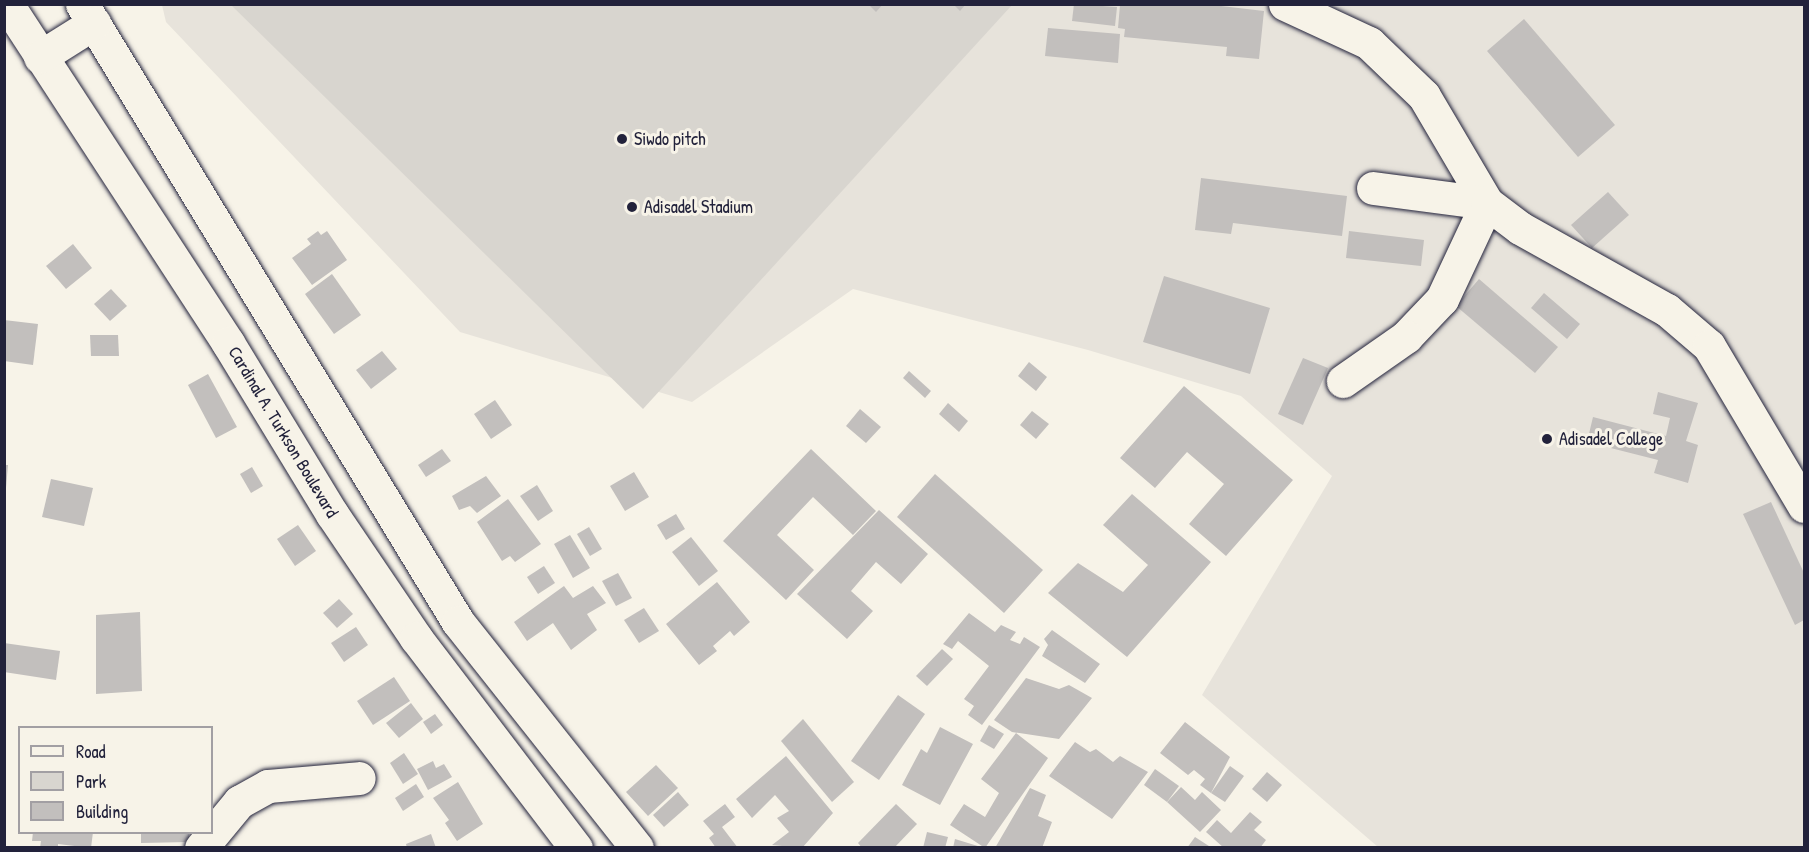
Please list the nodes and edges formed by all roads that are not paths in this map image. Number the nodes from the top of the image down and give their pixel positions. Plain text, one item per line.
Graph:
1 (6, 4) edge
2 (1285, 4) edge
3 (88, 14) edge
4 (40, 57) junction
5 (1373, 188) dead end
6 (1487, 203) junction
7 (1343, 381) dead end
8 (1804, 506) edge
9 (359, 778) dead end
10 (213, 833) edge
11 (213, 834) edge
12 (201, 848) edge
13 (576, 848) edge
14 (637, 848) edge

1 - 4 street, Cardinal A. Turkson Boulevard
2 - 6 street
3 - 4 street
3 - 14 street
4 - 13 street, Cardinal A. Turkson Boulevard
5 - 6 street
6 - 7 street
6 - 8 street
9 - 10 street
11 - 12 street

